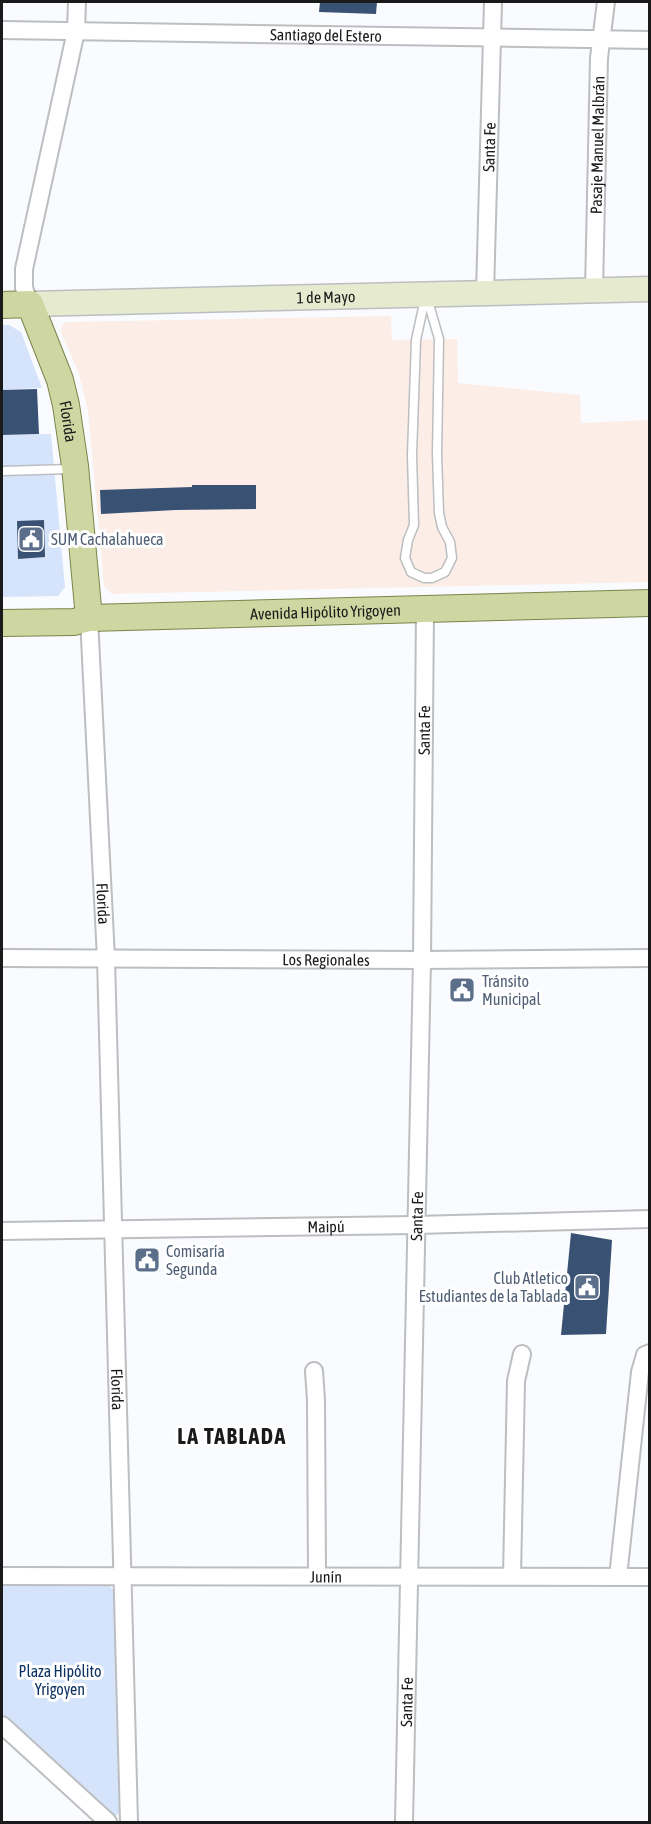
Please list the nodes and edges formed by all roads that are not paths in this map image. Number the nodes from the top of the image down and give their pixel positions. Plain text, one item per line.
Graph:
1 (77, 2) edge
2 (493, 2) edge
3 (606, 2) edge
4 (2, 30) edge
5 (76, 31) junction
6 (493, 39) junction
7 (603, 39) junction
8 (650, 40) edge
9 (650, 290) edge
10 (594, 291) junction
11 (485, 293) junction
12 (426, 294) junction
13 (30, 304) junction
14 (2, 305) edge
15 (75, 469) junction
16 (2, 471) edge
17 (650, 603) edge
18 (425, 609) junction
19 (89, 618) junction
20 (2, 623) edge
21 (2, 958) edge
22 (650, 958) edge
23 (106, 959) junction
24 (422, 960) junction
25 (650, 1219) edge
26 (416, 1225) junction
27 (113, 1228) junction
28 (2, 1231) edge
29 (522, 1354) dead end
30 (647, 1354) edge
31 (314, 1371) dead end
32 (2, 1576) edge
33 (317, 1576) junction
34 (410, 1576) junction
35 (512, 1576) junction
36 (122, 1577) junction
37 (618, 1577) junction
38 (650, 1577) edge
39 (2, 1725) edge
40 (108, 1822) edge
41 (129, 1822) edge
42 (404, 1822) edge

1 - 5 street, Florida
2 - 6 street, Santa Fe
3 - 7 street, Pasaje Manuel Malbrán
4 - 5 street, Santiago del Estero
5 - 6 street, Santiago del Estero
5 - 13 street, Florida
6 - 7 street, Santiago del Estero
6 - 11 street, Santa Fe
7 - 8 street, Santiago del Estero
7 - 10 street, Pasaje Manuel Malbrán
9 - 10 street, 1 de Mayo
10 - 11 street, 1 de Mayo
11 - 12 street, 1 de Mayo
12 - 12 lane
12 - 13 street, 1 de Mayo
13 - 14 main road, 1 de Mayo
13 - 15 main road, Florida
15 - 16 lane
15 - 19 main road, Florida
17 - 18 main road, Avenida Hipólito Yrigoyen
18 - 19 main road, Avenida Hipólito Yrigoyen
18 - 24 street, Santa Fe
19 - 20 main road, Avenida Hipólito Yrigoyen
19 - 23 street, Florida
21 - 23 street, Los Regionales
22 - 24 street, Los Regionales
23 - 24 street, Los Regionales
23 - 27 street, Florida
24 - 26 street, Santa Fe
25 - 26 street, Maipú
26 - 27 street, Maipú
26 - 34 street, Santa Fe
27 - 28 street, Maipú
27 - 36 street, Florida
29 - 35 street
30 - 37 street
31 - 33 street
32 - 36 street, Junín
33 - 34 street, Junín
33 - 36 street, Junín
34 - 35 street, Junín
34 - 42 street, Santa Fe
35 - 37 street, Junín
36 - 41 street, Florida
37 - 38 street, Junín
39 - 40 street

